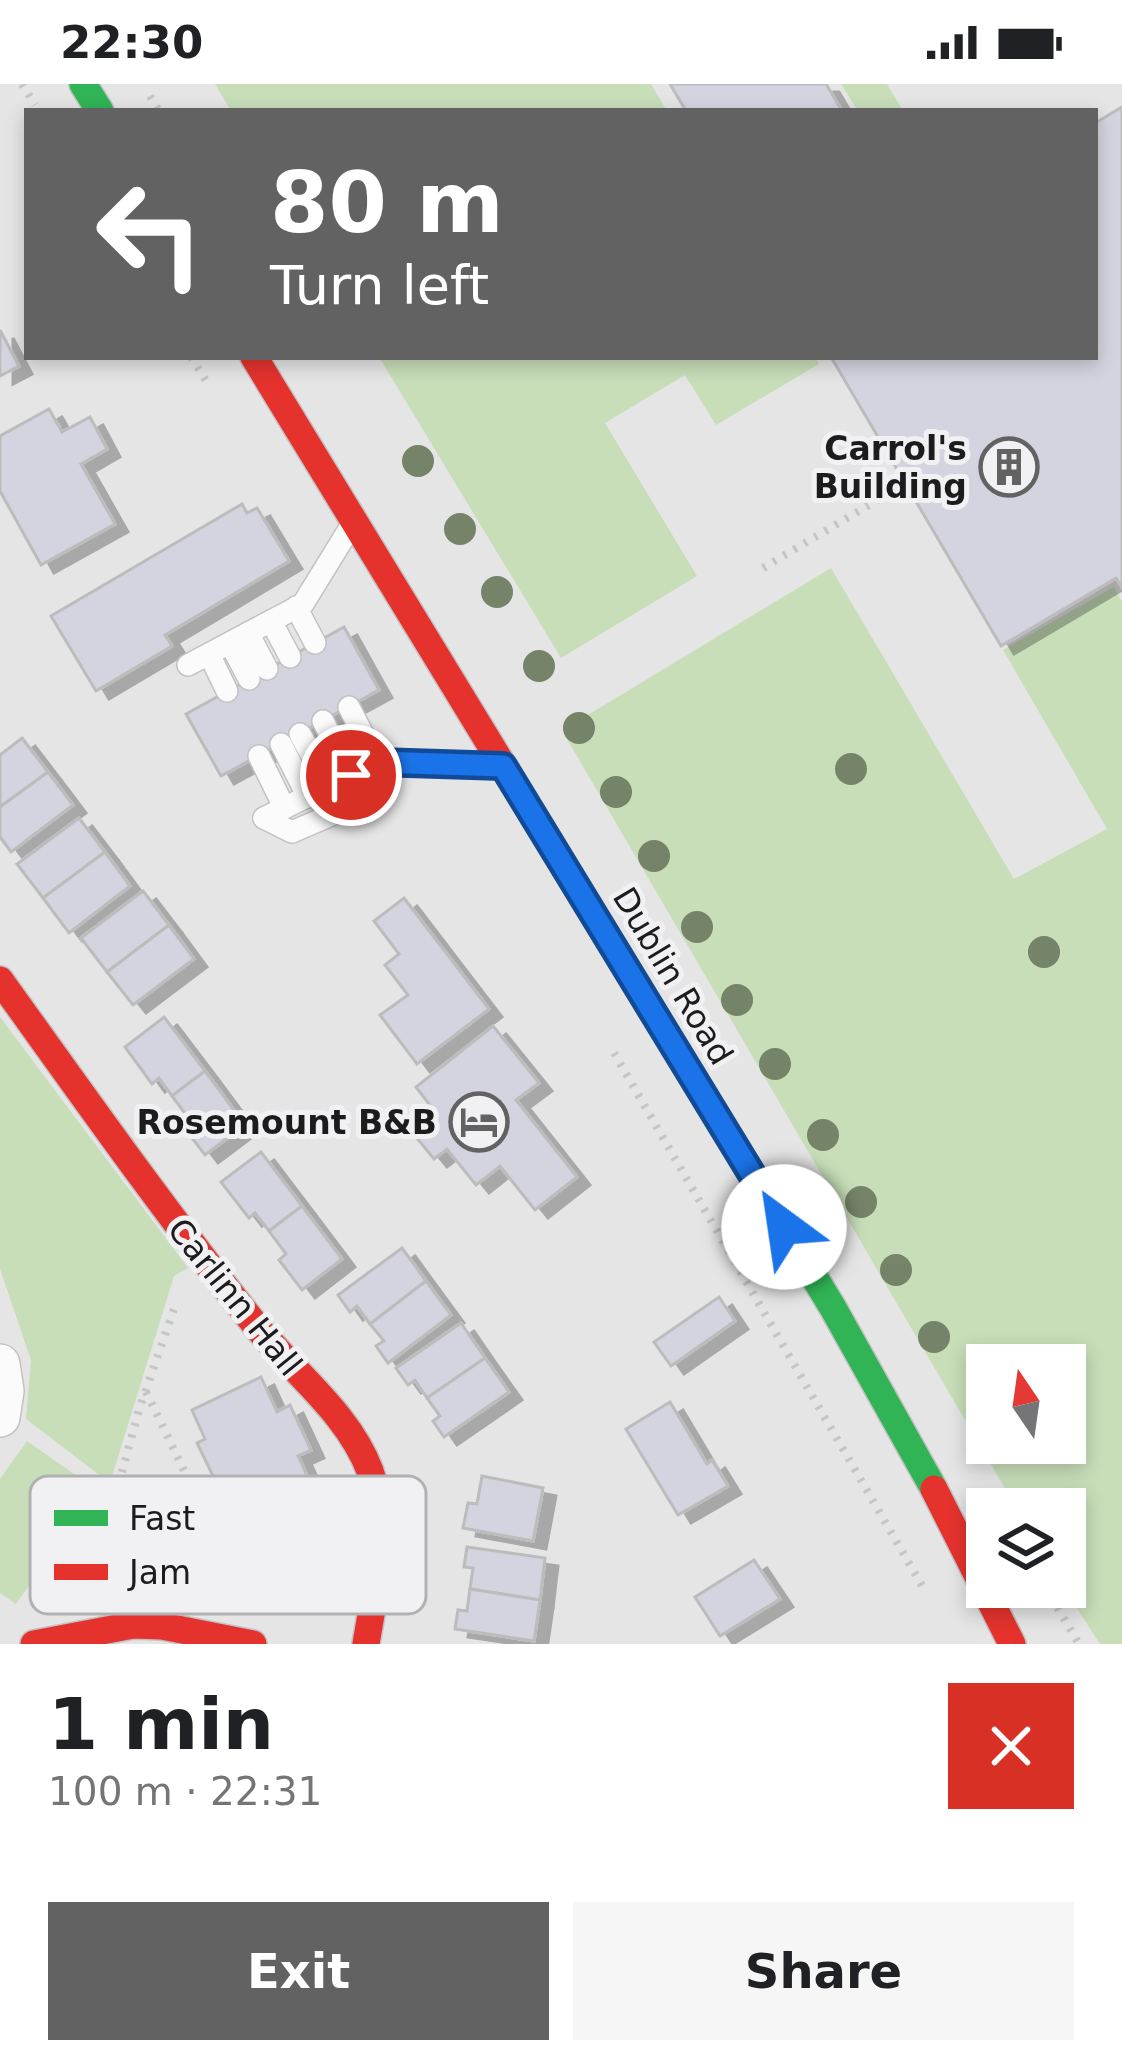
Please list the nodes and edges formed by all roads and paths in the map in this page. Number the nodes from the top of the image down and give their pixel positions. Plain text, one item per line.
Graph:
1 (193, 360) edge
2 (256, 360) edge
3 (215, 396) dead end
4 (891, 493) dead end
5 (354, 521) junction
6 (763, 568) dead end
7 (296, 608) junction
8 (271, 621) junction
9 (239, 638) junction
10 (315, 643) dead end
11 (290, 657) dead end
12 (258, 674) dead end
13 (227, 691) dead end
14 (349, 706) dead end
15 (322, 721) dead end
16 (290, 739) dead end
17 (259, 756) dead end
18 (382, 762) junction
19 (503, 766) junction
20 (351, 775) junction
21 (318, 791) junction
22 (284, 807) junction
23 (0, 980) edge
24 (605, 1039) dead end
25 (182, 1286) dead end
26 (0, 1364) edge
27 (146, 1390) junction
28 (0, 1417) edge
29 (121, 1476) edge
30 (187, 1476) edge
31 (371, 1476) edge
32 (935, 1607) dead end
33 (1057, 1608) edge
34 (371, 1614) edge
35 (34, 1644) edge
36 (253, 1644) edge
37 (367, 1644) edge
38 (1012, 1644) edge
39 (1078, 1644) edge

1 - 3 path
2 - 5 main road, Dublin Road
4 - 6 path
5 - 7 lane
5 - 19 main road, Dublin Road
7 - 8 lane
7 - 10 lane
8 - 9 lane
8 - 11 lane
9 - 12 lane
9 - 13 lane
14 - 18 lane
15 - 20 lane
16 - 21 lane
17 - 22 lane
18 - 19 lane
18 - 20 lane
18 - 22 lane
19 - 38 main road, Dublin Road
20 - 21 lane
21 - 22 lane
23 - 31 main road, Carlinn Hall
24 - 32 path
25 - 27 path
26 - 28 street
27 - 29 path
27 - 30 path
33 - 39 path
34 - 37 main road, Carlinn Hall
35 - 36 main road

